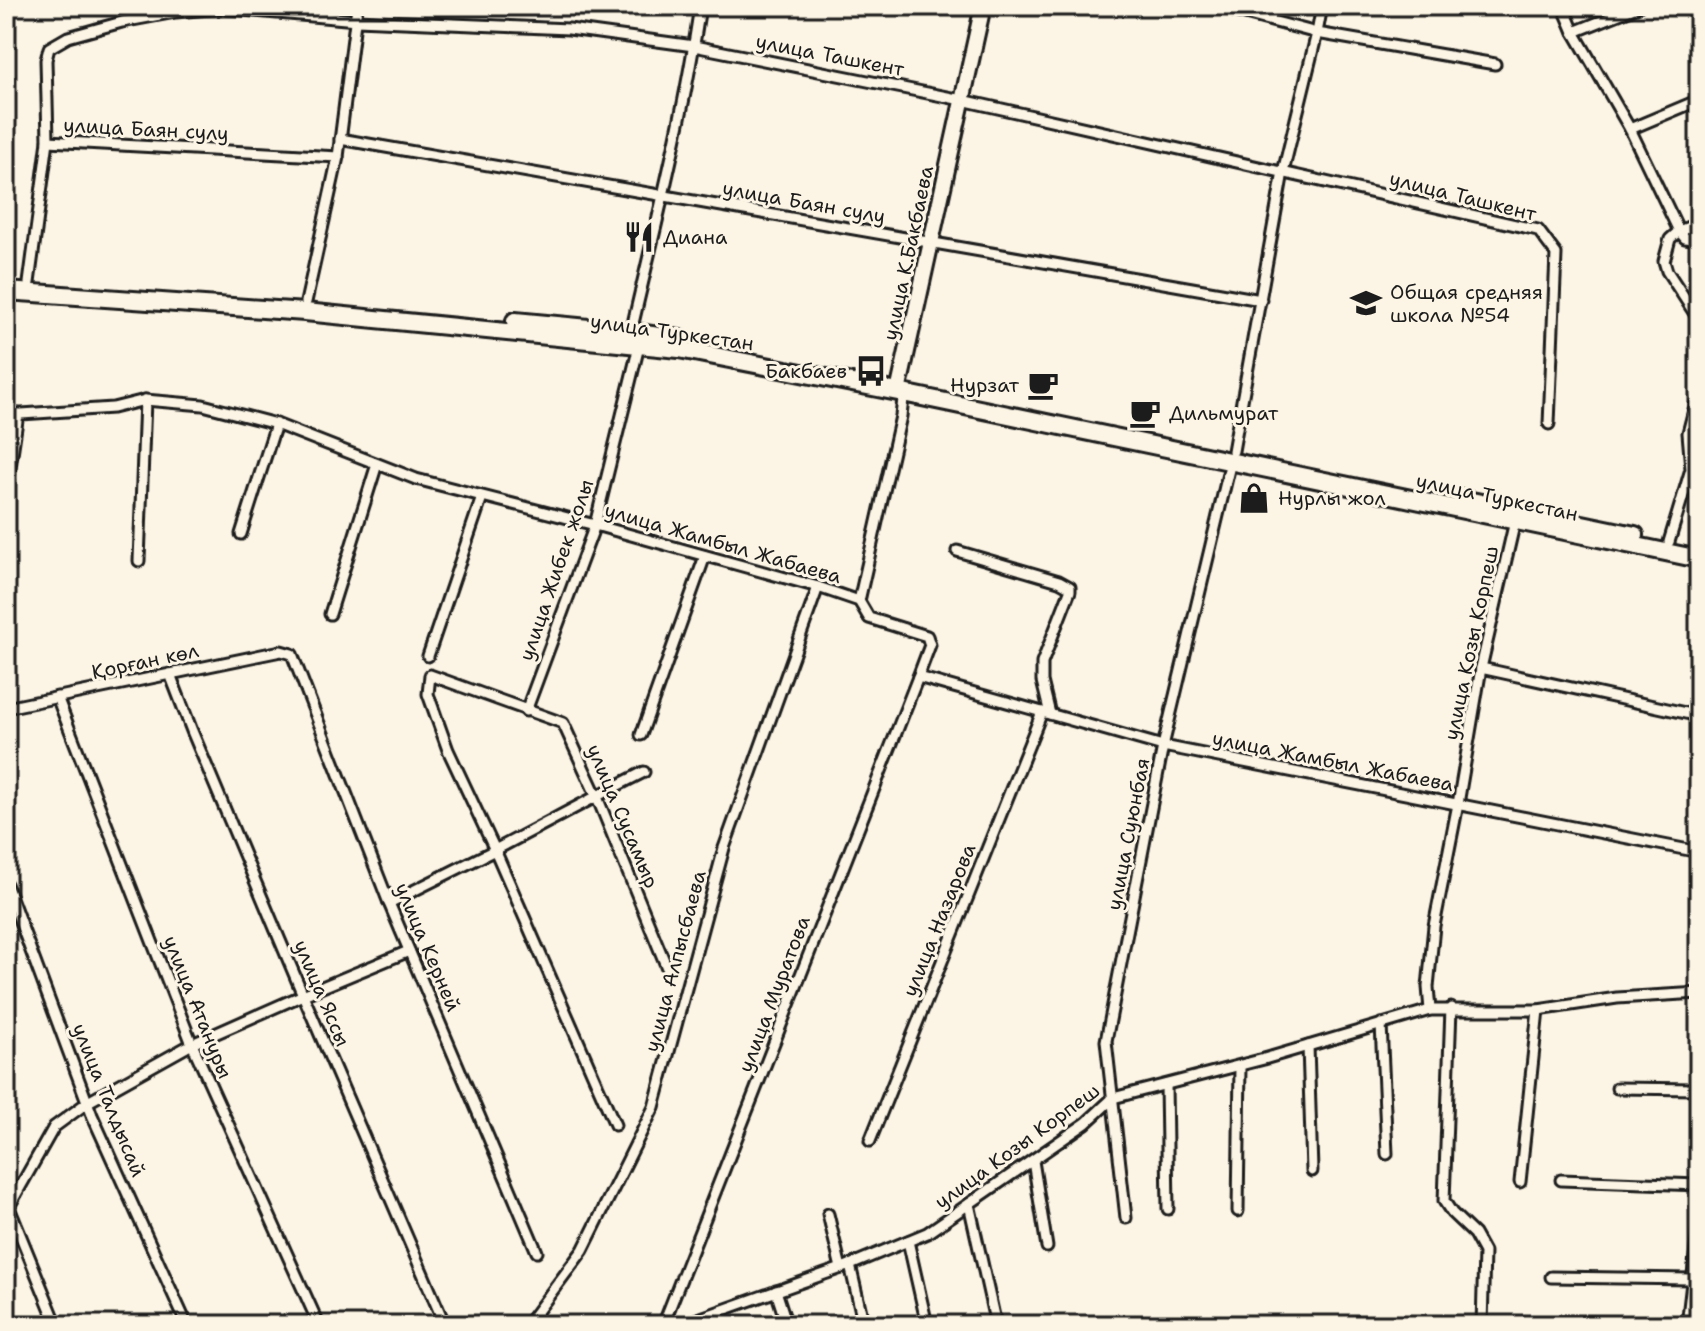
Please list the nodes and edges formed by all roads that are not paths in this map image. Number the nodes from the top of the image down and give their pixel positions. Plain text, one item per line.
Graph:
1 (357, 6) edge
2 (700, 6) edge
3 (983, 6) edge
4 (1215, 6) edge
5 (1322, 6) edge
6 (1563, 6) edge
7 (1639, 6) edge
8 (357, 20) junction
9 (1574, 32) junction
10 (1317, 33) junction
11 (694, 46) junction
12 (1495, 64) dead end
13 (962, 100) junction
14 (1699, 100) edge
15 (1630, 129) junction
16 (340, 139) junction
17 (48, 141) junction
18 (338, 157) junction
19 (1283, 172) junction
20 (663, 194) junction
21 (1699, 223) edge
22 (1679, 231) junction
23 (1699, 240) edge
24 (931, 244) junction
25 (6, 281) edge
26 (29, 283) junction
27 (6, 291) edge
28 (1261, 300) junction
29 (306, 302) junction
30 (1699, 320) edge
31 (635, 339) junction
32 (899, 387) junction
33 (1699, 398) edge
34 (145, 400) junction
35 (18, 414) junction
36 (6, 415) edge
37 (276, 424) junction
38 (1549, 424) dead end
39 (1232, 456) junction
40 (377, 464) junction
41 (482, 497) junction
42 (6, 510) edge
43 (1515, 521) junction
44 (595, 525) junction
45 (241, 534) dead end
46 (1669, 542) junction
47 (1699, 548) edge
48 (957, 551) dead end
49 (705, 556) junction
50 (1699, 559) edge
51 (139, 561) dead end
52 (818, 587) junction
53 (859, 601) junction
54 (330, 614) dead end
55 (292, 654) joint
56 (428, 656) dead end
57 (1481, 668) junction
58 (170, 674) junction
59 (918, 677) junction
60 (57, 697) junction
61 (6, 708) edge
62 (526, 711) junction
63 (1046, 713) junction
64 (1699, 716) edge
65 (641, 735) dead end
66 (1163, 746) junction
67 (644, 772) dead end
68 (597, 797) junction
69 (1458, 804) junction
70 (495, 850) junction
71 (1699, 852) edge
72 (6, 884) edge
73 (389, 903) junction
74 (409, 951) junction
75 (667, 968) dead end
76 (1699, 993) edge
77 (303, 995) junction
78 (1451, 1008) junction
79 (1430, 1010) junction
80 (1538, 1010) junction
81 (1381, 1024) junction
82 (192, 1044) junction
83 (1308, 1046) junction
84 (1240, 1066) junction
85 (1166, 1085) junction
86 (1617, 1088) dead end
87 (1699, 1089) edge
88 (1113, 1098) junction
89 (88, 1102) junction
90 (615, 1125) dead end
91 (870, 1141) dead end
92 (1387, 1154) dead end
93 (1033, 1161) junction
94 (1312, 1171) dead end
95 (1561, 1180) dead end
96 (1520, 1182) dead end
97 (1699, 1185) edge
98 (969, 1204) junction
99 (7, 1207) edge
100 (1168, 1209) dead end
101 (1238, 1211) dead end
102 (828, 1214) dead end
103 (1126, 1218) dead end
104 (1699, 1223) edge
105 (908, 1241) junction
106 (1047, 1247) dead end
107 (537, 1252) dead end
108 (846, 1266) junction
109 (1551, 1277) dead end
110 (1692, 1279) junction
111 (776, 1291) junction
112 (710, 1320) edge
113 (56, 1322) edge
114 (40, 1325) edge
115 (187, 1325) edge
116 (319, 1325) edge
117 (445, 1325) edge
118 (527, 1325) edge
119 (663, 1325) edge
120 (681, 1325) edge
121 (787, 1325) edge
122 (864, 1325) edge
123 (927, 1325) edge
124 (996, 1325) edge
125 (1482, 1325) edge
126 (1687, 1325) edge

1 - 8 street
2 - 11 street, улица Жибек жолы
3 - 13 street, улица К.Бакбаева
4 - 10 street
5 - 10 street, улица Суюнбая
6 - 9 street
7 - 9 street
8 - 11 street, улица Ташкент
8 - 16 street
8 - 17 street, улица Ташкент
9 - 15 street
10 - 12 street
10 - 19 street, улица Суюнбая
11 - 13 street, улица Ташкент
11 - 20 street, улица Жибек жолы
13 - 19 street, улица Ташкент
13 - 24 street, улица К.Бакбаева
14 - 15 street
15 - 22 street
16 - 18 street
16 - 20 street, улица Баян сулу
17 - 18 street, улица Баян сулу
17 - 26 street, улица Ташкент
18 - 29 street
19 - 28 street, улица Суюнбая
19 - 38 street, улица Ташкент
20 - 24 street, улица Баян сулу
20 - 31 street, улица Жибек жолы
21 - 22 street
22 - 23 street
22 - 30 street
24 - 28 street, улица Баян сулу
24 - 32 street, улица К.Бакбаева
25 - 26 highway, улица Туркестан
26 - 29 highway, улица Туркестан
27 - 31 highway, улица Туркестан
28 - 39 street, улица Суюнбая
29 - 31 highway, улица Туркестан
31 - 32 highway, улица Туркестан
31 - 44 street, улица Жибек жолы
32 - 39 highway, улица Туркестан
32 - 53 street, улица К.Бакбаева
33 - 46 street
34 - 35 street, улица Жамбыл Жабаева
34 - 37 street, улица Жамбыл Жабаева
34 - 51 street
35 - 36 street, улица Жамбыл Жабаева
35 - 42 street
37 - 40 street, улица Жамбыл Жабаева
37 - 45 street
39 - 43 highway, улица Туркестан
39 - 46 highway, улица Туркестан
39 - 66 street, улица Суюнбая
40 - 41 street, улица Жамбыл Жабаева
40 - 54 street
41 - 44 street, улица Жамбыл Жабаева
41 - 56 street
43 - 50 highway, улица Туркестан
43 - 57 street, улица Козы Корпеш
44 - 49 street, улица Жамбыл Жабаева
44 - 62 street, улица Жибек жолы
46 - 47 highway, улица Туркестан
48 - 63 street
49 - 52 street, улица Жамбыл Жабаева
49 - 65 street
52 - 53 street, улица Жамбыл Жабаева
52 - 118 street, улица Алпысбаева
53 - 59 street, улица Жамбыл Жабаева
55 - 58 street, Қорған көл
55 - 73 street, улица Керней
57 - 64 street
57 - 69 street, улица Козы Корпеш
58 - 60 street, Қорған көл
58 - 77 street, улица Яссы
59 - 63 street, улица Жамбыл Жабаева
59 - 119 street, улица Муратова
60 - 61 street, Қорған көл
60 - 82 street, улица Атануры
62 - 68 street, улица Сусамыр
62 - 70 street
63 - 66 street, улица Жамбыл Жабаева
63 - 91 street, улица Назарова
66 - 69 street, улица Жамбыл Жабаева
66 - 88 street, улица Суюнбая
67 - 68 street
68 - 70 street
68 - 75 street, улица Сусамыр
69 - 71 street, улица Жамбыл Жабаева
69 - 79 street, улица Козы Корпеш
70 - 73 street
70 - 90 street
72 - 89 street, улица Талдысай
73 - 74 street, улица Керней
74 - 77 street
74 - 107 street, улица Керней
76 - 80 street, улица Козы Корпеш
77 - 82 street
77 - 117 street, улица Яссы
78 - 79 street, улица Козы Корпеш
78 - 80 street, улица Козы Корпеш
78 - 125 street
79 - 81 street, улица Козы Корпеш
80 - 96 street
81 - 83 street, улица Козы Корпеш
81 - 92 street
82 - 89 street
82 - 116 street, улица Атануры
83 - 84 street, улица Козы Корпеш
83 - 94 street
84 - 85 street, улица Козы Корпеш
84 - 101 street
85 - 88 street, улица Козы Корпеш
85 - 100 street
86 - 87 street
88 - 93 street, улица Козы Корпеш
88 - 103 street, улица Суюнбая
89 - 99 street
89 - 115 street, улица Талдысай
93 - 98 street, улица Козы Корпеш
93 - 106 street
95 - 97 street
98 - 105 street, улица Козы Корпеш
98 - 124 street
99 - 113 street
102 - 108 street
104 - 110 street
105 - 108 street, улица Козы Корпеш
105 - 123 street
108 - 111 street, улица Козы Корпеш
108 - 122 street
109 - 110 street
110 - 126 street
111 - 112 street, улица Козы Корпеш
111 - 121 street
112 - 120 street, улица Козы Корпеш
113 - 114 street

